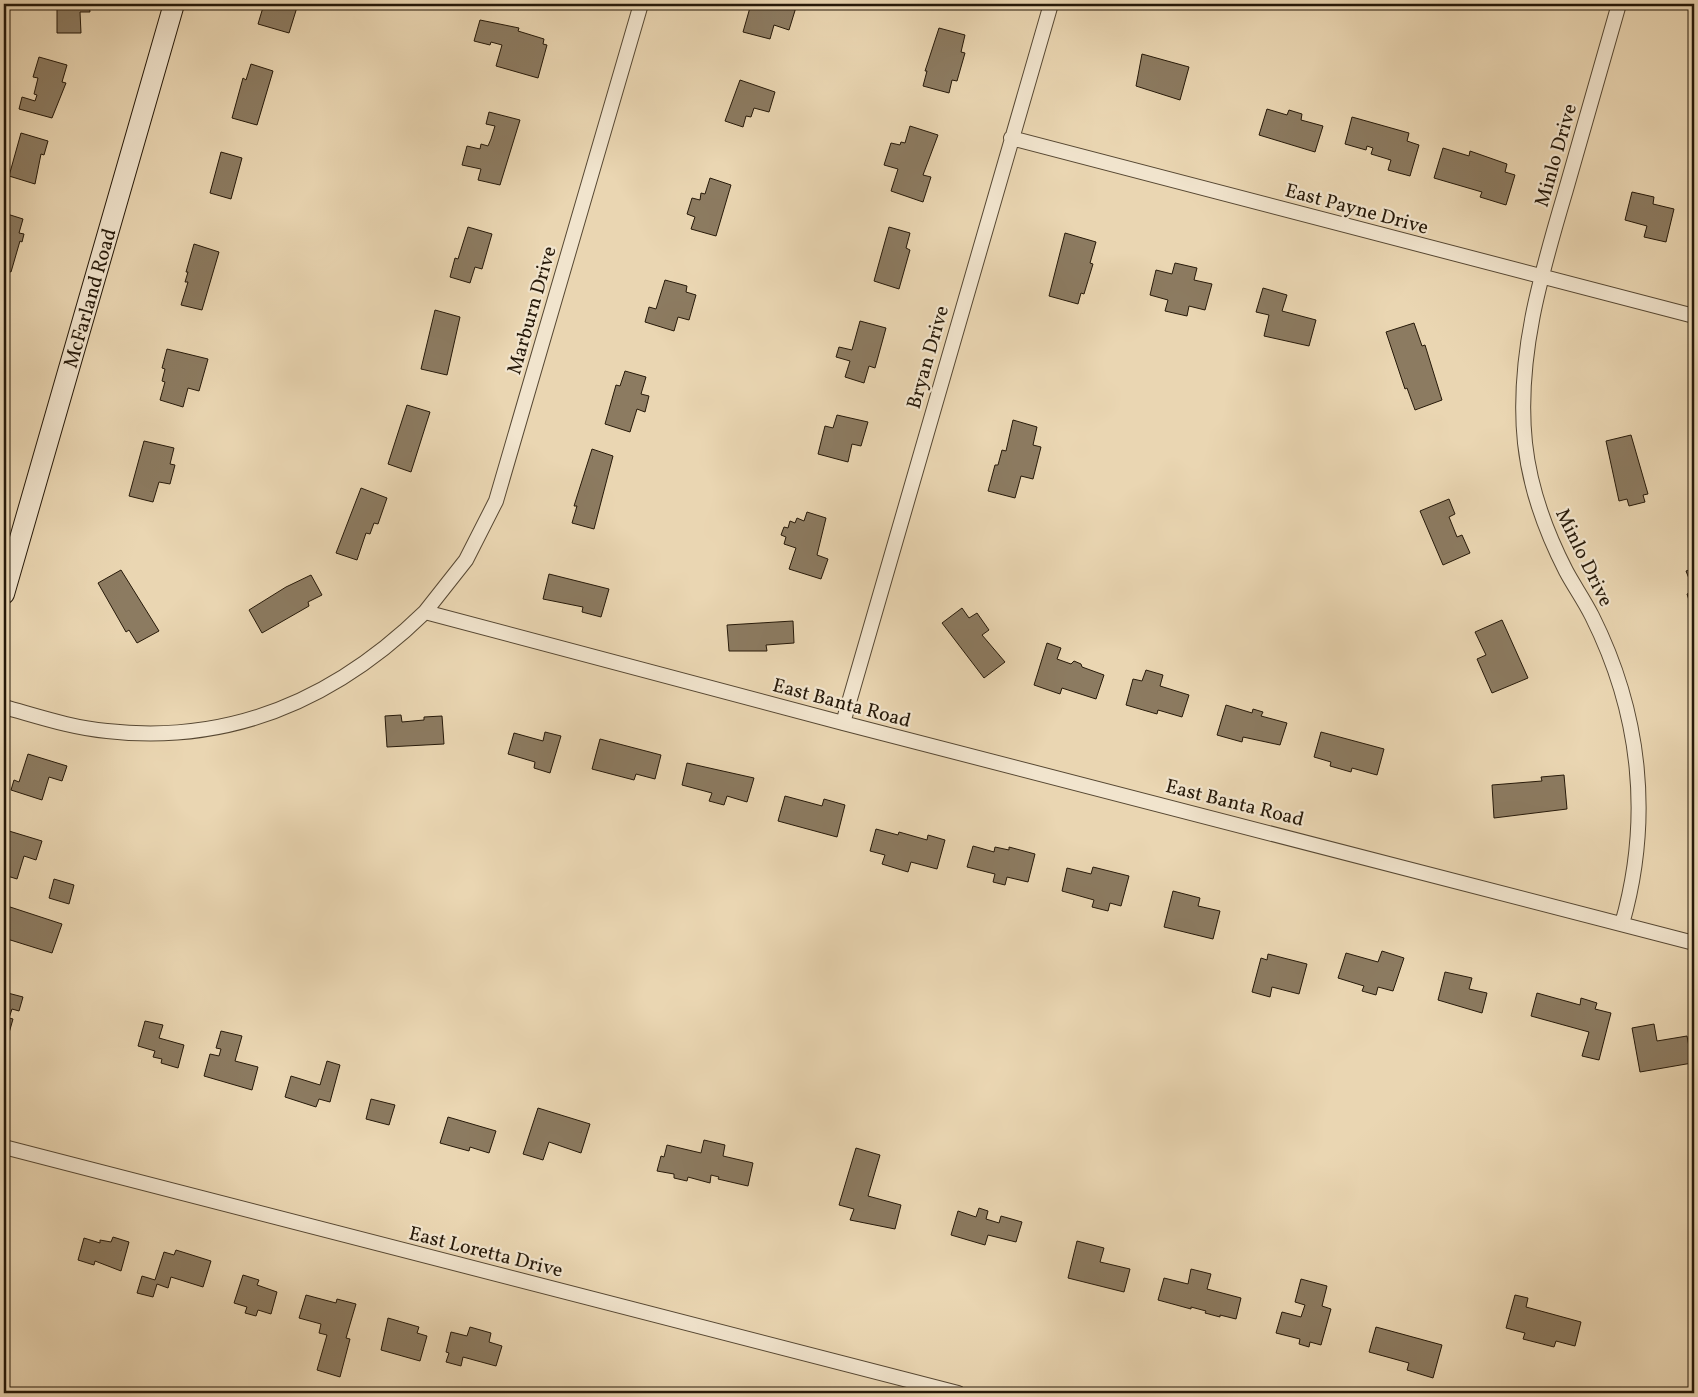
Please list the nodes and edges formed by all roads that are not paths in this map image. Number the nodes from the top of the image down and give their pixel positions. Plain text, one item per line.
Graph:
1 (174, 4) edge
2 (641, 4) edge
3 (1051, 4) edge
4 (1619, 4) edge
5 (1011, 138) junction
6 (1541, 276) junction
7 (1694, 316) edge
8 (4, 594) edge
9 (426, 612) junction
10 (4, 707) edge
11 (842, 723) junction
12 (1622, 924) junction
13 (1694, 943) edge
14 (4, 1147) edge
15 (958, 1393) edge

1 - 8 street, McFarland Road
2 - 9 street, Marburn Drive
3 - 5 street, Bryan Drive
4 - 6 street, Minlo Drive
5 - 6 street, East Payne Drive
5 - 11 street, Bryan Drive
6 - 7 street, East Payne Drive
6 - 12 street, Minlo Drive
9 - 10 street
9 - 11 street, East Banta Road
11 - 12 street, East Banta Road
12 - 13 street, East Banta Road
14 - 15 street, East Loretta Drive

